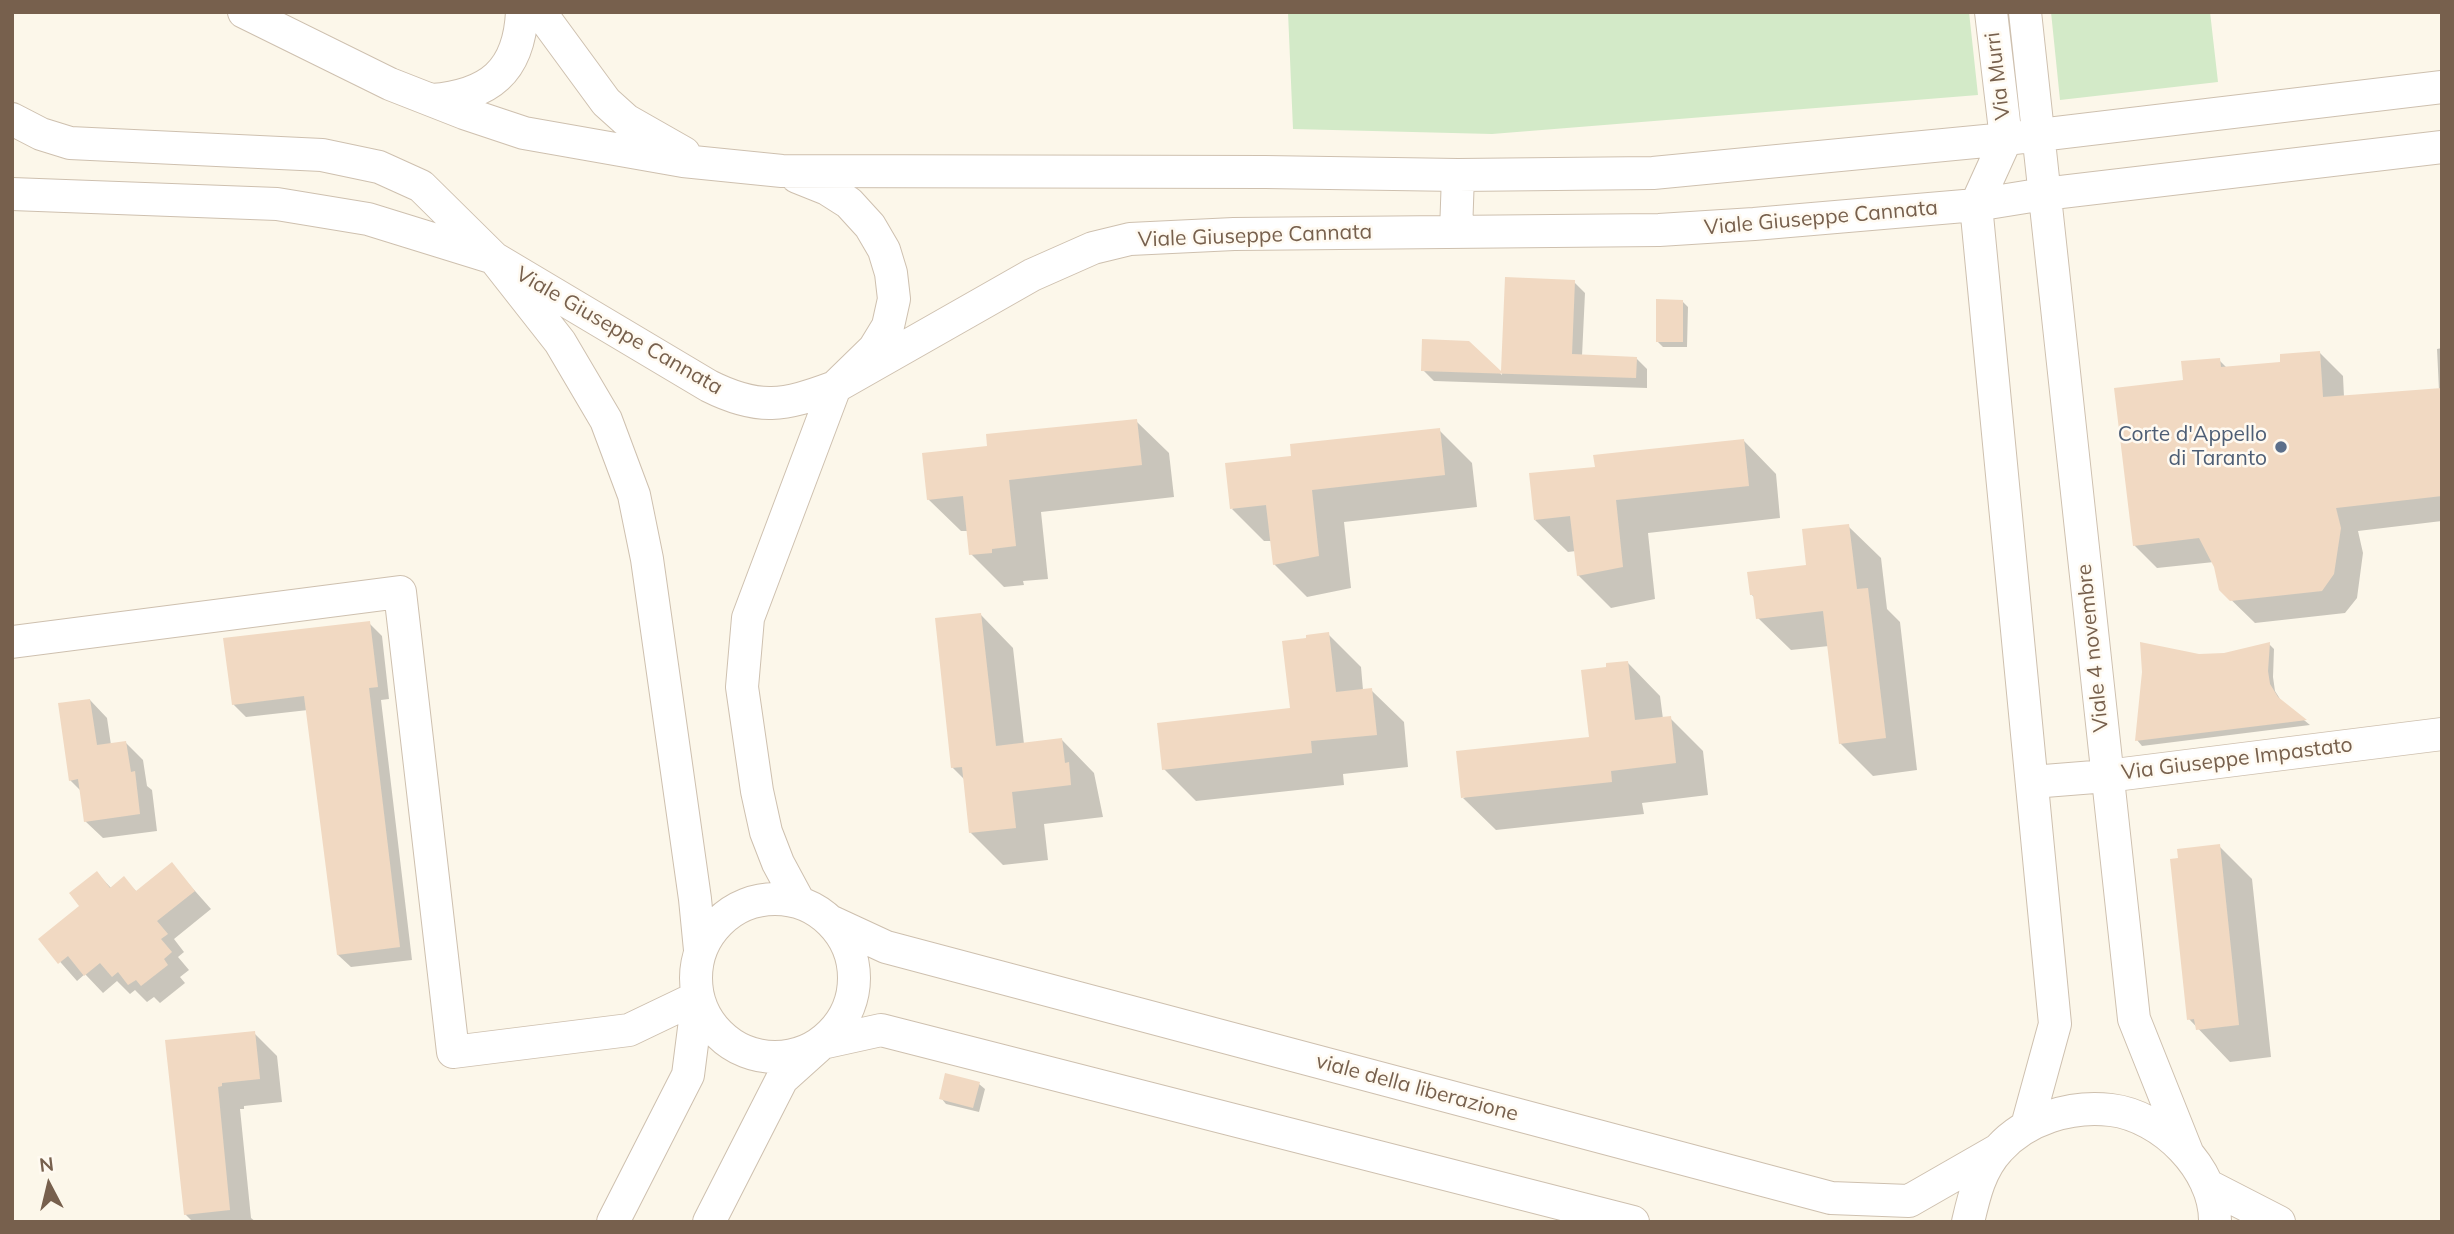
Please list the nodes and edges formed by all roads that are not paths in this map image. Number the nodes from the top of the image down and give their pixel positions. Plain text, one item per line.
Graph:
1 (244, 12) edge
2 (522, 12) edge
3 (540, 12) edge
4 (1991, 12) edge
5 (2025, 12) edge
6 (2442, 87) edge
7 (429, 100) junction
8 (12, 119) edge
9 (2039, 135) junction
10 (2006, 139) junction
11 (2442, 147) edge
12 (704, 163) junction
13 (782, 171) junction
14 (1458, 175) junction
15 (12, 194) edge
16 (2045, 194) junction
17 (1976, 205) junction
18 (1456, 232) junction
19 (494, 258) junction
20 (835, 387) junction
21 (12, 642) edge
22 (2442, 734) edge
23 (2107, 776) junction
24 (2032, 782) junction
25 (799, 902) junction
26 (832, 922) junction
27 (700, 950) junction
28 (698, 997) junction
29 (822, 1043) junction
30 (2028, 1126) junction
31 (1998, 1150) junction
32 (2187, 1152) junction
33 (2215, 1210) edge
34 (613, 1222) edge
35 (709, 1222) edge
36 (1633, 1222) edge
37 (1968, 1222) edge
38 (2279, 1222) edge

1 - 7 street
2 - 7 street
3 - 12 street
4 - 10 street, Via Murri
5 - 9 street, Via Murri
6 - 9 street
7 - 12 street
8 - 19 street, Viale Giuseppe Cannata
9 - 10 street
9 - 16 street, Viale 4 novembre
10 - 14 street
10 - 17 street
11 - 16 street, Viale Giuseppe Cannata
12 - 13 street
13 - 14 street
13 - 20 street
14 - 18 street
15 - 19 street
16 - 17 street, Viale Giuseppe Cannata
16 - 23 street, Viale 4 novembre
17 - 18 street, Viale Giuseppe Cannata
17 - 24 street
18 - 20 street, Viale Giuseppe Cannata
19 - 20 street, Viale Giuseppe Cannata
19 - 27 street
20 - 25 street
21 - 28 street
22 - 23 street, Via Giuseppe Impastato
23 - 24 street, Via Giuseppe Impastato
23 - 32 street, Viale 4 novembre
24 - 30 street
25 - 26 street
25 - 27 street
26 - 29 street
26 - 31 street, viale della liberazione
27 - 28 street
28 - 29 street
28 - 34 street
29 - 35 street
29 - 36 street
30 - 31 street
30 - 32 street
31 - 37 street
32 - 33 street
33 - 38 street

